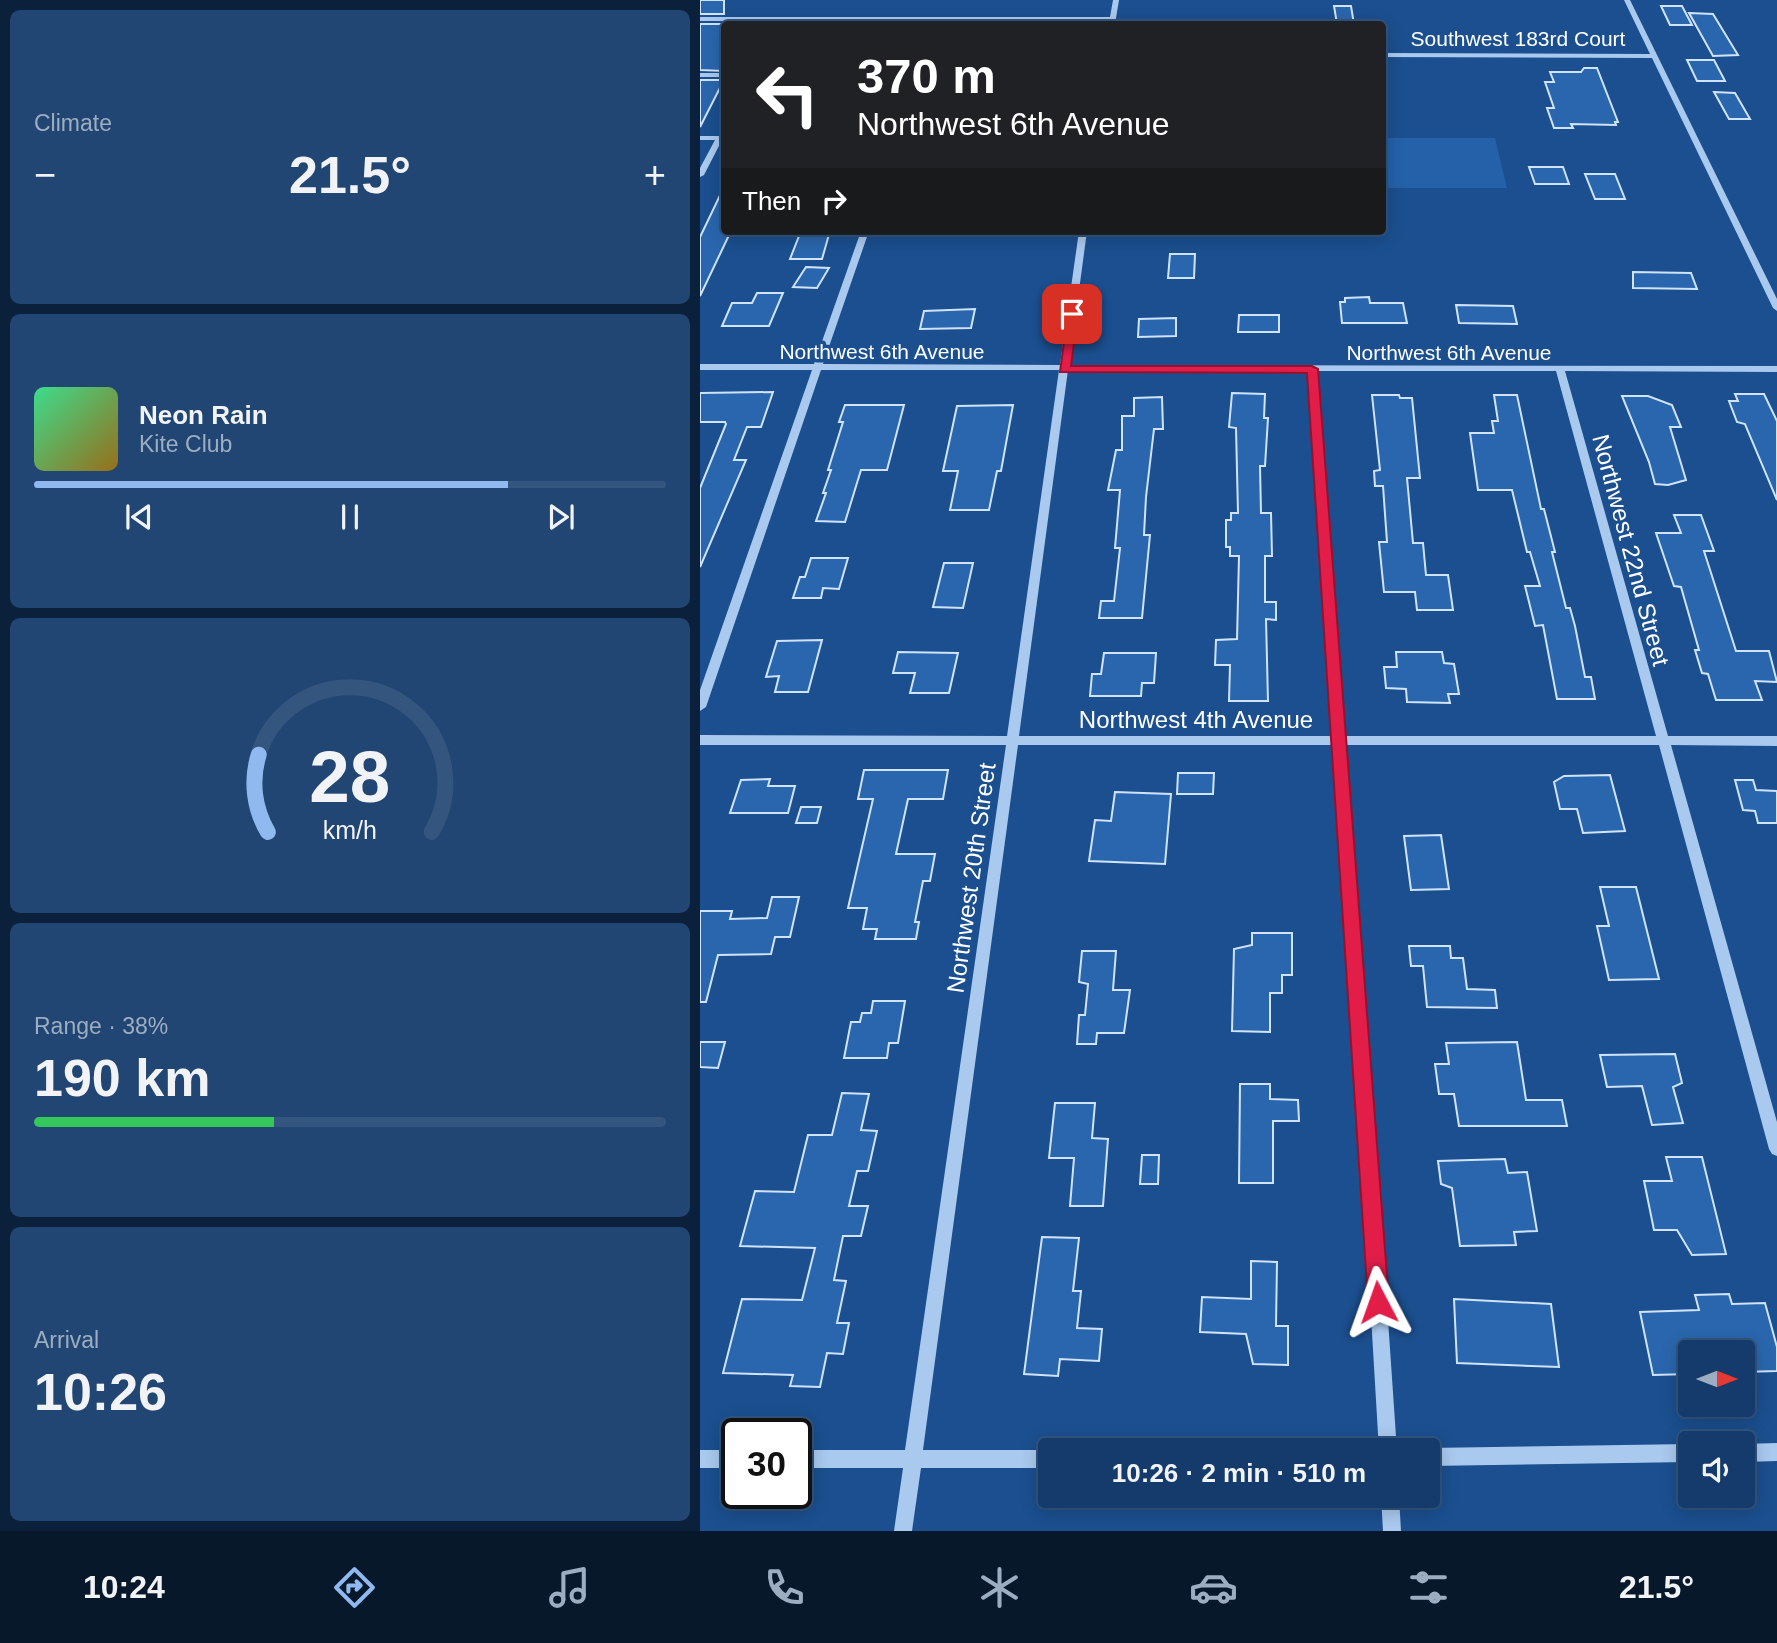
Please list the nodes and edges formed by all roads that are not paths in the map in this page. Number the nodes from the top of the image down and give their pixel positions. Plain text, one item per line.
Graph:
1 (1116, 0) edge
2 (1627, 0) edge
3 (700, 19) edge
4 (859, 21) edge
5 (1112, 21) edge
6 (1386, 55) edge
7 (1653, 56) junction
8 (700, 75) edge
9 (721, 75) edge
10 (700, 138) edge
11 (721, 138) edge
12 (721, 140) edge
13 (700, 175) edge
14 (863, 235) edge
15 (1082, 235) edge
16 (1777, 308) edge
17 (700, 367) edge
18 (816, 368) junction
19 (1064, 369) junction
20 (1312, 369) junction
21 (1777, 369) edge
22 (1560, 370) junction
23 (700, 707) edge
24 (700, 740) edge
25 (1013, 740) junction
26 (1339, 740) junction
27 (1662, 740) junction
28 (1777, 741) edge
29 (1777, 1149) edge
30 (1387, 1438) edge
31 (1755, 1452) edge
32 (1777, 1452) edge
33 (1678, 1453) edge
34 (1440, 1457) edge
35 (700, 1459) edge
36 (721, 1459) edge
37 (812, 1459) edge
38 (913, 1459) junction
39 (1038, 1459) edge
40 (1391, 1508) edge
41 (903, 1531) edge
42 (1392, 1531) edge

1 - 5 street
2 - 7 street
3 - 4 street
6 - 7 street, Southwest 183rd Court
7 - 16 street
8 - 9 street
10 - 11 street
12 - 13 street
14 - 18 street
15 - 19 street, Northwest 20th Street
17 - 18 street, Northwest 6th Avenue
18 - 19 street, Northwest 6th Avenue
18 - 23 street
19 - 20 street, Northwest 6th Avenue
19 - 25 street, Northwest 20th Street
20 - 22 street, Northwest 6th Avenue
20 - 26 street
21 - 22 street, Northwest 6th Avenue
22 - 27 street, Northwest 22nd Street
24 - 25 street, Northwest 4th Avenue
25 - 26 street, Northwest 4th Avenue
25 - 38 street, Northwest 20th Street
26 - 27 street, Northwest 4th Avenue
26 - 30 street
27 - 28 street, Northwest 4th Avenue
27 - 29 street, Northwest 22nd Street
31 - 32 street
33 - 34 street
35 - 36 street
37 - 38 street
38 - 39 street
38 - 41 street, Northwest 20th Street
40 - 42 street

